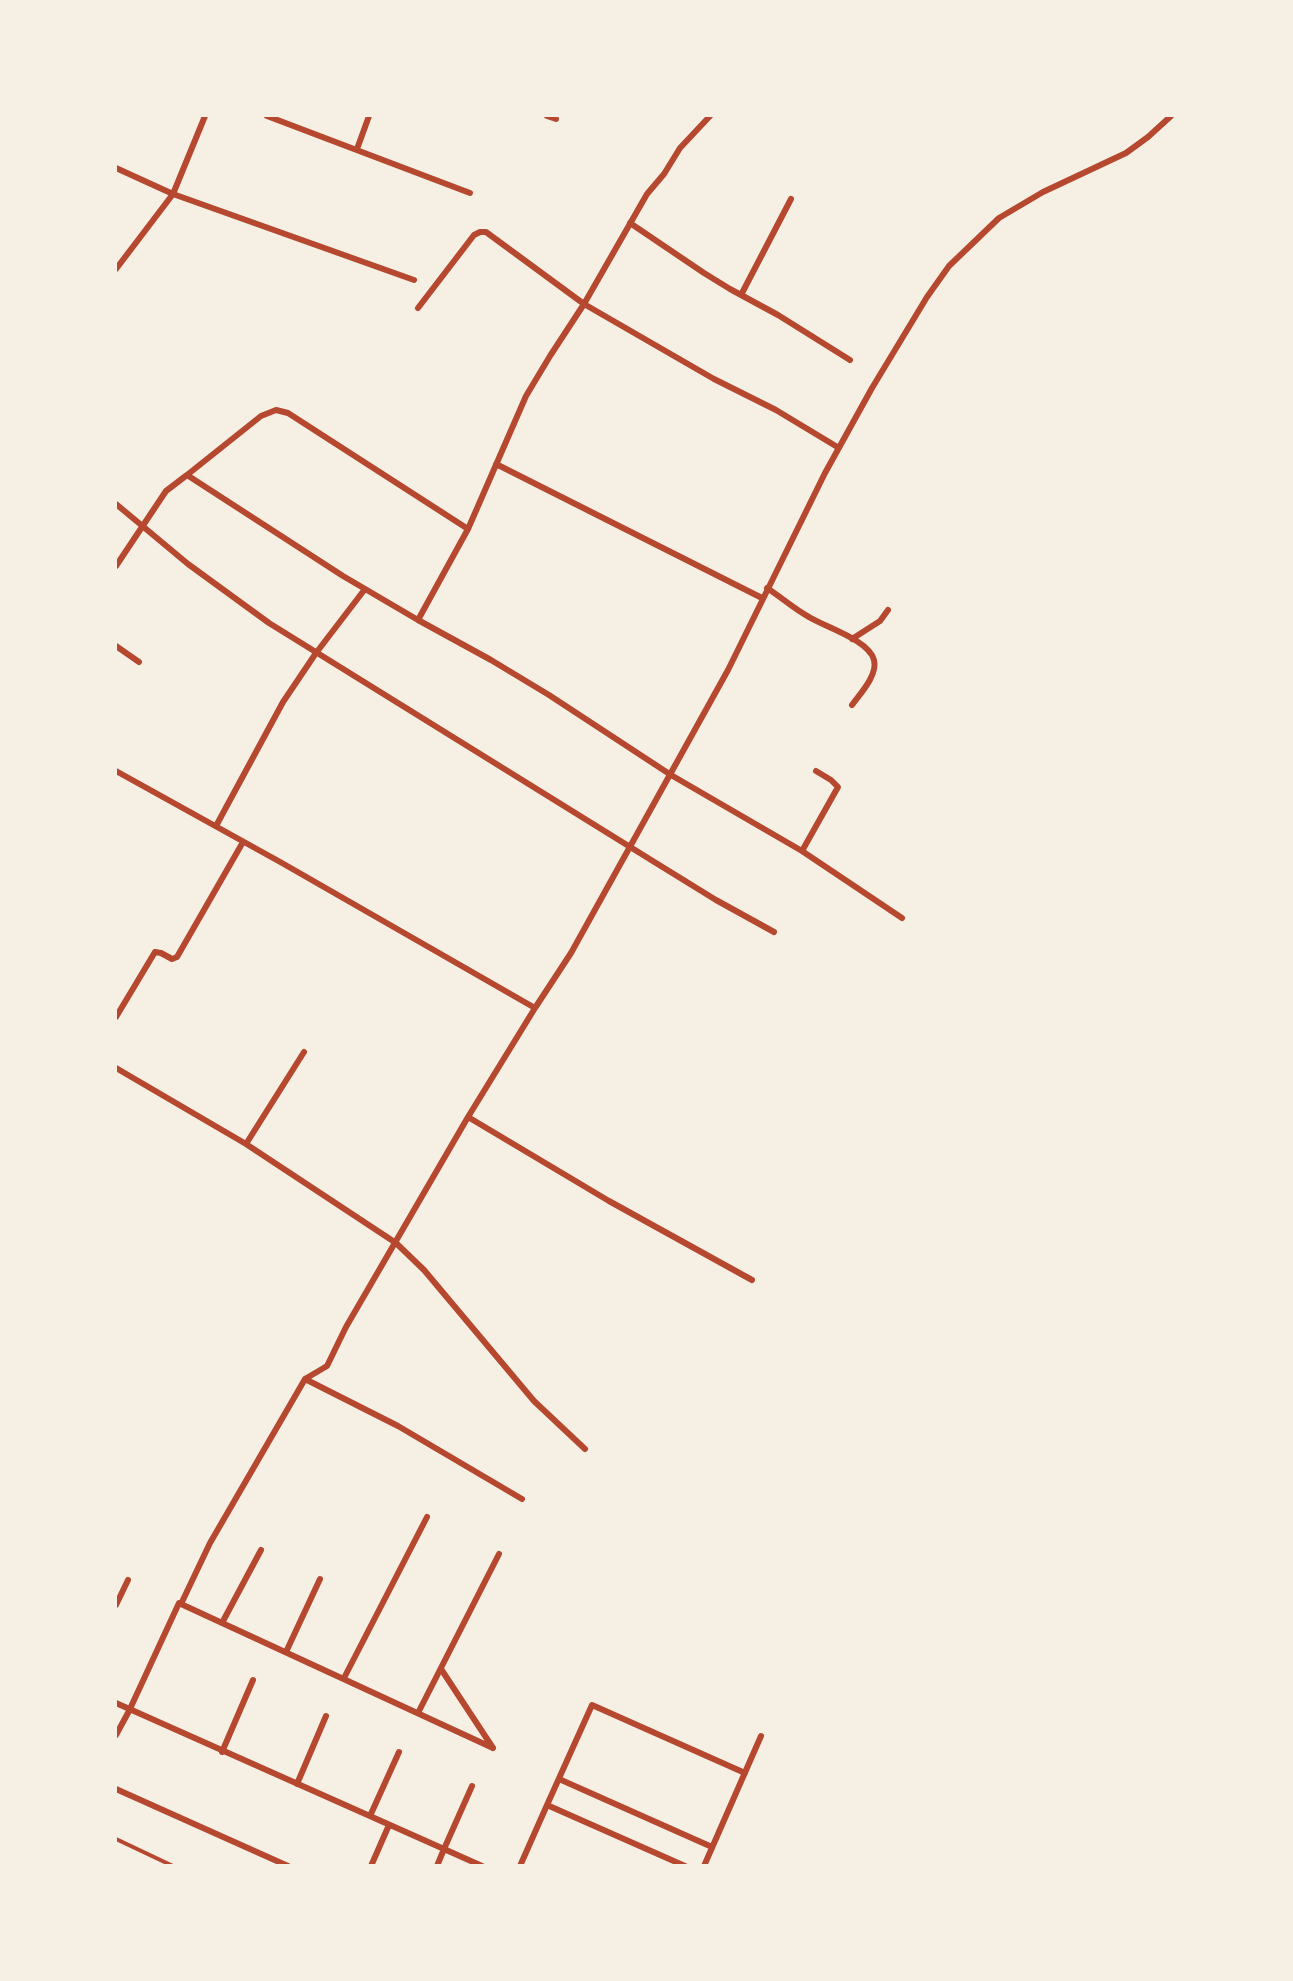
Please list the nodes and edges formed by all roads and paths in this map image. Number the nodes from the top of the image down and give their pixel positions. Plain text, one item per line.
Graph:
1 (205, 116) edge
2 (267, 116) edge
3 (369, 116) edge
4 (547, 116) edge
5 (710, 116) edge
6 (1171, 116) edge
7 (556, 119) dead end
8 (1178, 122) edge
9 (357, 149) junction
10 (116, 168) edge
11 (470, 193) dead end
12 (172, 194) junction
13 (791, 199) dead end
14 (630, 223) junction
15 (116, 269) edge
16 (414, 280) dead end
17 (741, 295) junction
18 (584, 304) junction
19 (418, 308) dead end
20 (850, 360) dead end
21 (839, 448) junction
22 (496, 464) junction
23 (187, 475) junction
24 (116, 504) edge
25 (142, 527) junction
26 (468, 529) junction
27 (116, 566) edge
28 (767, 588) junction
29 (365, 589) junction
30 (762, 598) junction
31 (888, 610) dead end
32 (418, 620) junction
33 (852, 639) junction
34 (116, 646) edge
35 (316, 653) junction
36 (139, 662) dead end
37 (852, 705) dead end
38 (116, 771) edge
39 (816, 771) dead end
40 (671, 775) junction
41 (216, 826) junction
42 (243, 842) junction
43 (631, 848) junction
44 (802, 851) junction
45 (902, 918) dead end
46 (774, 932) dead end
47 (535, 1008) junction
48 (116, 1017) edge
49 (304, 1052) dead end
50 (116, 1068) edge
51 (468, 1117) junction
52 (246, 1144) junction
53 (396, 1243) junction
54 (752, 1280) dead end
55 (305, 1379) junction
56 (585, 1449) dead end
57 (522, 1499) dead end
58 (427, 1517) dead end
59 (261, 1550) dead end
60 (499, 1554) dead end
61 (320, 1579) dead end
62 (128, 1580) dead end
63 (181, 1604) junction
64 (116, 1605) edge
65 (222, 1623) junction
66 (286, 1652) junction
67 (441, 1669) junction
68 (344, 1678) junction
69 (253, 1680) dead end
70 (116, 1703) edge
71 (129, 1711) junction
72 (418, 1713) junction
73 (326, 1716) dead end
74 (116, 1735) edge
75 (761, 1736) dead end
76 (222, 1752) junction
77 (399, 1752) dead end
78 (745, 1773) junction
79 (559, 1779) junction
80 (297, 1784) junction
81 (472, 1786) dead end
82 (116, 1789) edge
83 (547, 1805) junction
84 (370, 1816) junction
85 (389, 1825) junction
86 (116, 1839) edge
87 (712, 1847) junction
88 (444, 1849) junction
89 (173, 1866) edge
90 (288, 1866) edge
91 (371, 1866) edge
92 (437, 1866) edge
93 (482, 1866) edge
94 (520, 1866) edge
95 (685, 1866) edge
96 (704, 1866) edge

1 - 12 street
2 - 9 street
3 - 9 street
4 - 7 street
5 - 14 street
6 - 8 street
6 - 21 street
9 - 11 street
10 - 12 street
12 - 15 street
12 - 16 street
13 - 17 street
14 - 17 street
14 - 18 street
17 - 20 street
18 - 19 street
18 - 21 street
18 - 22 street
21 - 28 street
22 - 26 street
22 - 30 street
23 - 25 street
23 - 26 street
23 - 29 street
24 - 25 street
25 - 27 street
25 - 35 street
26 - 32 street
28 - 30 street
28 - 33 street
29 - 32 street
29 - 35 street
30 - 40 street
31 - 33 street
32 - 40 street
33 - 37 street
34 - 36 street
35 - 41 street
35 - 43 street
38 - 41 street
39 - 44 street
40 - 43 street
40 - 44 street
41 - 42 street
42 - 47 street
42 - 48 street
43 - 46 street
43 - 47 street
44 - 45 street
47 - 51 street
49 - 52 street
50 - 52 street
51 - 53 street
51 - 54 street
52 - 53 street
53 - 55 street
53 - 56 street
55 - 57 street
55 - 63 street
58 - 68 street
59 - 65 street
60 - 67 street
61 - 66 street
62 - 64 street
63 - 65 street
63 - 71 street
65 - 66 street
66 - 68 street
67 - 72 street
67 - 72 street
68 - 72 street
69 - 76 street
70 - 71 street
71 - 74 street
71 - 76 street
73 - 80 street
75 - 78 street
76 - 80 street
77 - 84 street
78 - 79 street
78 - 87 street
79 - 83 street
79 - 87 street
80 - 84 street
81 - 88 street
82 - 90 street
83 - 94 street
83 - 95 street
84 - 85 street
85 - 88 street
85 - 91 street
86 - 89 lane
87 - 96 street
88 - 92 street
88 - 93 street

